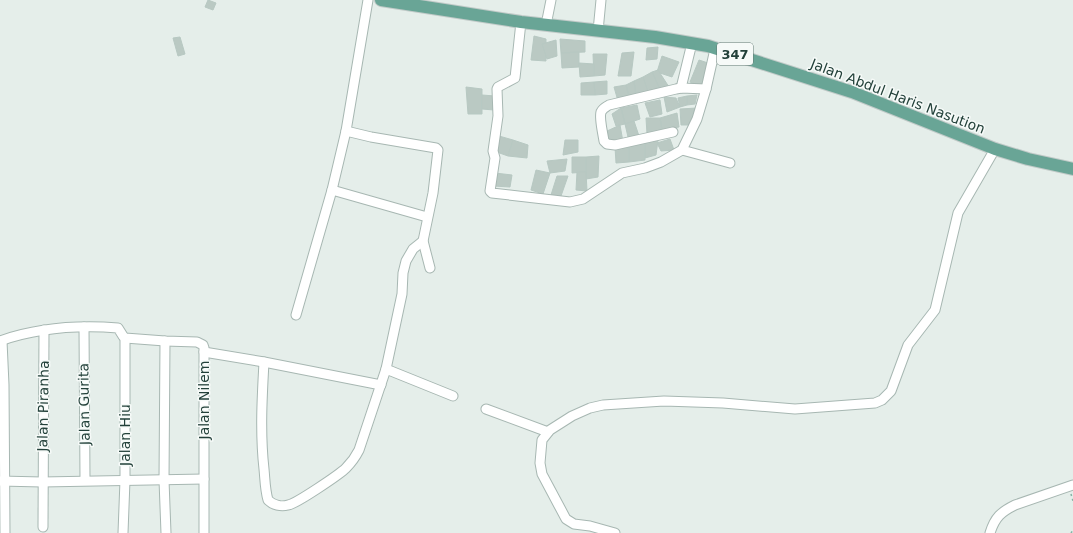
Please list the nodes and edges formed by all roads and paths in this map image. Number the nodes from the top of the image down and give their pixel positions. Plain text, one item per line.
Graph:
1 (368, 0) edge
2 (381, 0) edge
3 (550, 0) edge
4 (601, 0) edge
5 (521, 22) junction
6 (546, 25) junction
7 (598, 31) junction
8 (692, 43) junction
9 (715, 49) junction
10 (681, 88) junction
11 (706, 89) junction
12 (346, 131) junction
13 (673, 132) dead end
14 (994, 149) junction
15 (682, 150) junction
16 (730, 163) dead end
17 (1073, 169) edge
18 (332, 190) junction
19 (427, 217) junction
20 (423, 241) junction
21 (430, 268) dead end
22 (296, 316) dead end
23 (84, 327) junction
24 (40, 331) junction
25 (125, 338) junction
26 (1, 341) edge
27 (165, 341) junction
28 (204, 352) junction
29 (264, 362) junction
30 (386, 370) junction
31 (381, 385) junction
32 (453, 396) dead end
33 (486, 409) dead end
34 (548, 432) junction
35 (204, 479) junction
36 (2, 480) edge
37 (85, 480) junction
38 (124, 480) junction
39 (164, 480) junction
40 (42, 482) junction
41 (1073, 485) edge
42 (43, 527) dead end
43 (1073, 530) edge
44 (5, 533) edge
45 (123, 533) edge
46 (166, 533) edge
47 (204, 533) edge
48 (615, 533) edge
49 (990, 533) edge
50 (1071, 533) edge

1 - 12 street
2 - 5 main road, Jalan Abdul Haris Nasution / 347
3 - 6 street
4 - 7 street
5 - 6 main road, Jalan Abdul Haris Nasution / 347
5 - 15 street
6 - 7 main road, Jalan Abdul Haris Nasution / 347
7 - 8 main road, Jalan Abdul Haris Nasution / 347
8 - 9 main road, Jalan Abdul Haris Nasution / 347
8 - 10 street
9 - 11 street
9 - 14 main road, Jalan Abdul Haris Nasution / 347
10 - 11 street
10 - 13 street
11 - 15 street
12 - 18 street
12 - 19 street
14 - 17 main road, Jalan Abdul Haris Nasution / 347
14 - 34 street
15 - 16 street
18 - 19 street
18 - 22 street
19 - 20 street
20 - 21 street
20 - 30 street
23 - 24 street, Jalan Nilem
23 - 25 street, Jalan Nilem
23 - 37 street, Jalan Gurita
24 - 26 street, Jalan Nilem
24 - 40 street, Jalan Piranha
25 - 27 street, Jalan Nilem
25 - 38 street, Jalan Hiu
26 - 36 street
27 - 28 street, Jalan Nilem
27 - 39 street
28 - 29 street
28 - 35 street, Jalan Nilem
29 - 31 street
29 - 31 street
30 - 31 street
30 - 32 street
33 - 34 street
34 - 48 street
35 - 39 street
35 - 47 street, Jalan Nilem
36 - 40 street
36 - 44 street
37 - 38 street
37 - 40 street
38 - 39 street
38 - 45 street, Jalan Hiu
39 - 46 street
40 - 42 street, Jalan Piranha
41 - 49 street
43 - 50 path

